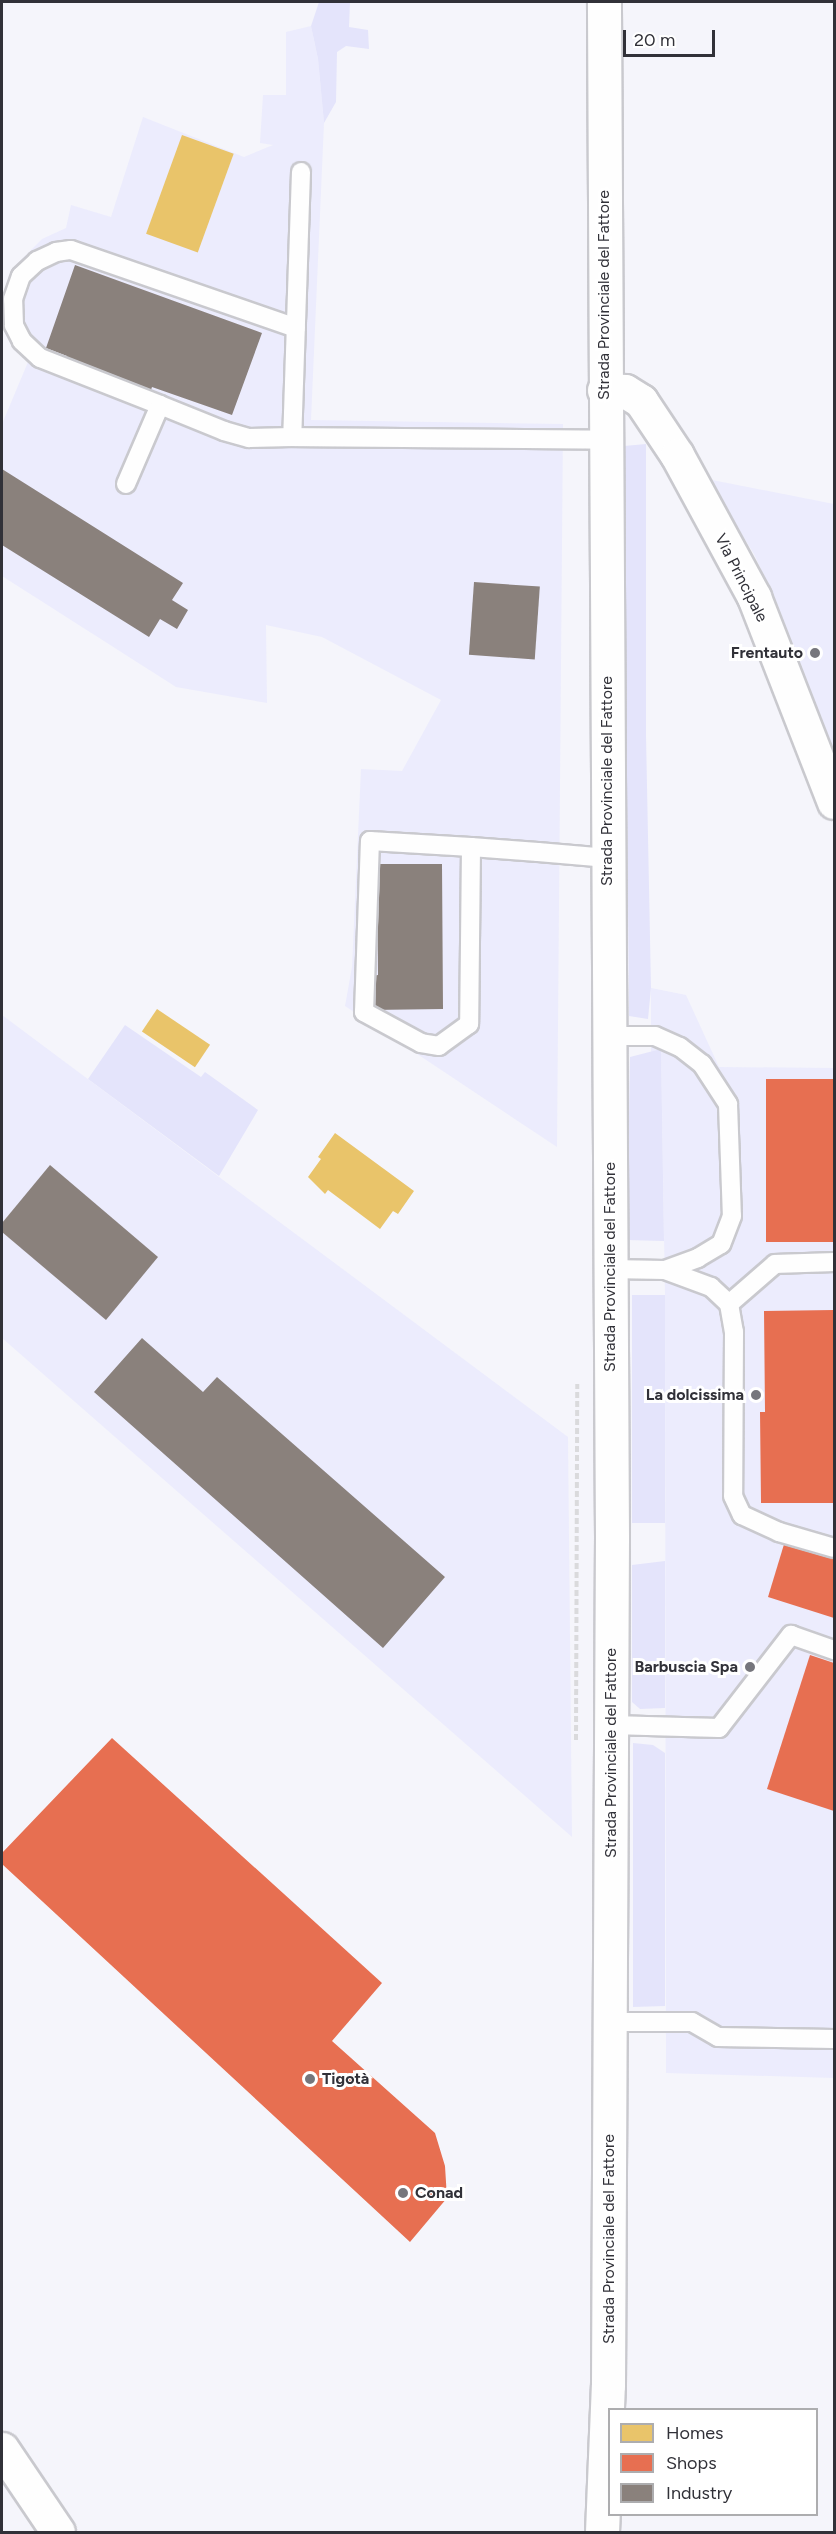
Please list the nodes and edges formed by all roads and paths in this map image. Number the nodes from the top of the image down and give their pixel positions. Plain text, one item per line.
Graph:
1 (604, 2) edge
2 (301, 172) dead end
3 (296, 328) junction
4 (604, 390) junction
5 (160, 405) junction
6 (292, 437) junction
7 (605, 440) junction
8 (126, 484) dead end
9 (834, 802) edge
10 (471, 847) junction
11 (608, 858) junction
12 (609, 1036) junction
13 (834, 1262) edge
14 (610, 1269) junction
15 (665, 1270) junction
16 (729, 1304) junction
17 (834, 1548) edge
18 (834, 1650) edge
19 (611, 1725) junction
20 (610, 2022) junction
21 (834, 2039) edge
22 (2, 2449) edge
23 (58, 2532) edge
24 (602, 2532) edge

1 - 4 main road, Strada Provinciale del Fattore
2 - 3 lane
3 - 5 lane
3 - 6 lane
4 - 7 main road, Strada Provinciale del Fattore
4 - 9 main road, Via Principale
5 - 6 lane
5 - 8 lane
6 - 7 lane
7 - 11 main road, Strada Provinciale del Fattore
10 - 10 lane
10 - 11 lane
11 - 12 main road, Strada Provinciale del Fattore
12 - 14 main road, Strada Provinciale del Fattore
12 - 15 lane
13 - 16 lane
14 - 15 lane
14 - 19 main road, Strada Provinciale del Fattore
15 - 16 lane
16 - 17 lane
18 - 19 lane
19 - 20 main road, Strada Provinciale del Fattore
20 - 21 lane
20 - 24 main road, Strada Provinciale del Fattore
22 - 23 main road

